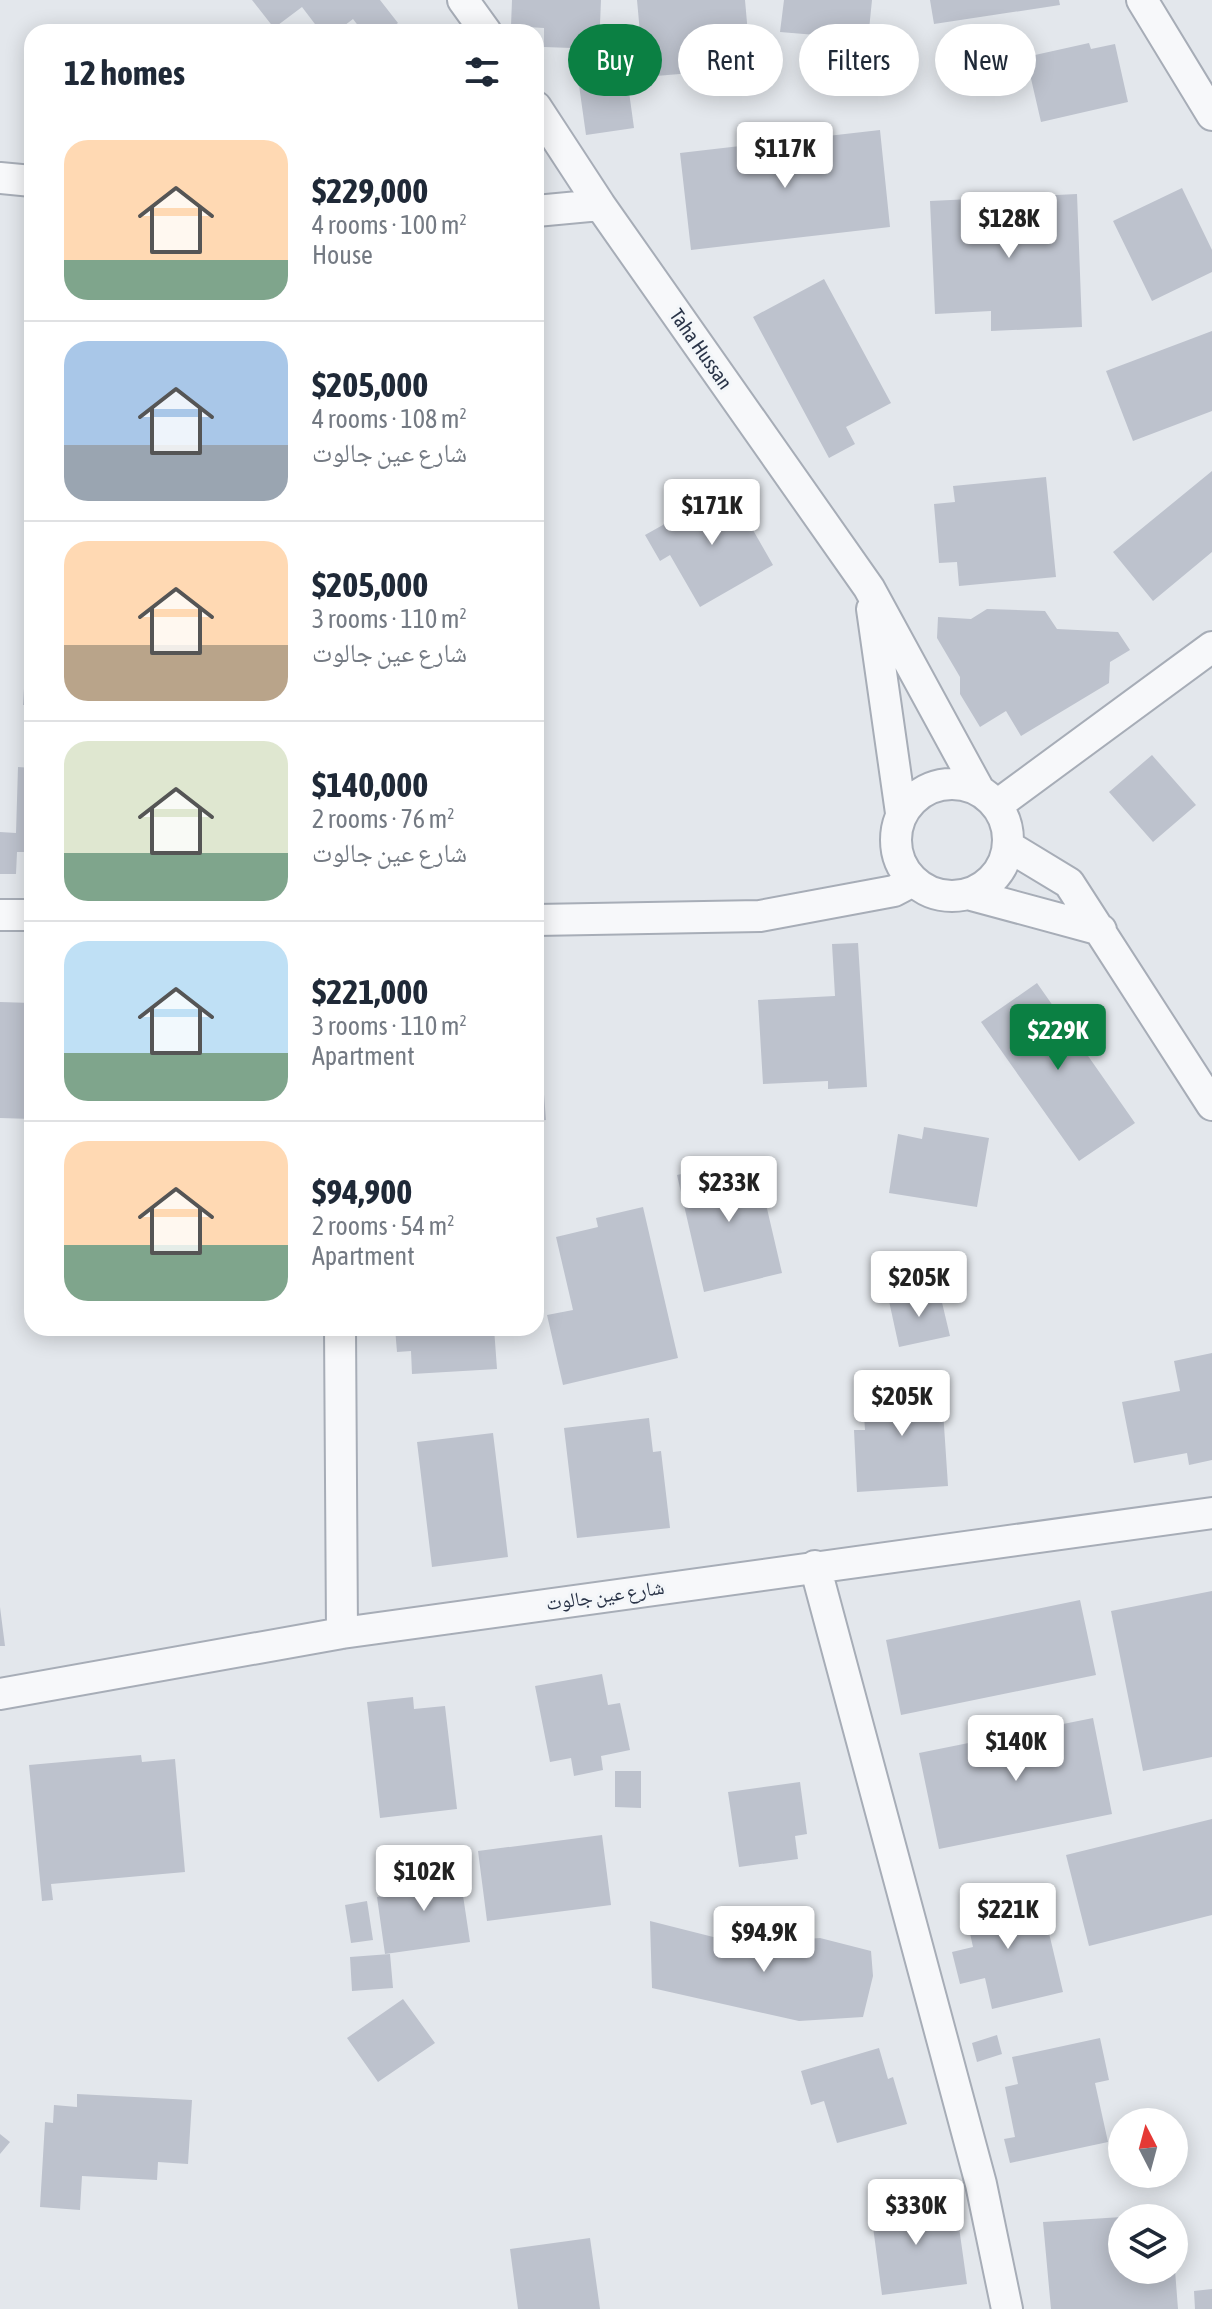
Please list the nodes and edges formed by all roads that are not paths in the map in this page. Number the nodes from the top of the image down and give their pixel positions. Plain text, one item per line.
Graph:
1 (463, 0) edge
2 (1142, 0) edge
3 (480, 24) edge
4 (1212, 115) edge
5 (544, 119) edge
6 (0, 178) edge
7 (24, 180) edge
8 (600, 205) junction
9 (544, 210) edge
10 (869, 588) junction
11 (1212, 647) edge
12 (988, 798) junction
13 (901, 813) junction
14 (1008, 846) junction
15 (913, 881) junction
16 (968, 894) junction
17 (0, 915) edge
18 (24, 915) edge
19 (544, 920) edge
20 (1101, 930) junction
21 (1212, 1105) edge
22 (340, 1336) edge
23 (1212, 1513) edge
24 (815, 1566) junction
25 (342, 1633) junction
26 (0, 1694) edge
27 (1007, 2309) edge

1 - 3 street
2 - 4 street
5 - 8 street, Taha Hussan
6 - 7 street
8 - 9 street
8 - 10 street, Taha Hussan
10 - 12 street, Taha Hussan
10 - 13 street
11 - 12 street
12 - 13 street
12 - 14 street
13 - 15 street
14 - 16 street
14 - 20 street
15 - 16 street
15 - 19 street
16 - 20 street
17 - 18 street
20 - 21 street
22 - 25 street
23 - 24 street, شارع عين جالوت
24 - 25 street, شارع عين جالوت
24 - 27 street
25 - 26 street, شارع عين جالوت

